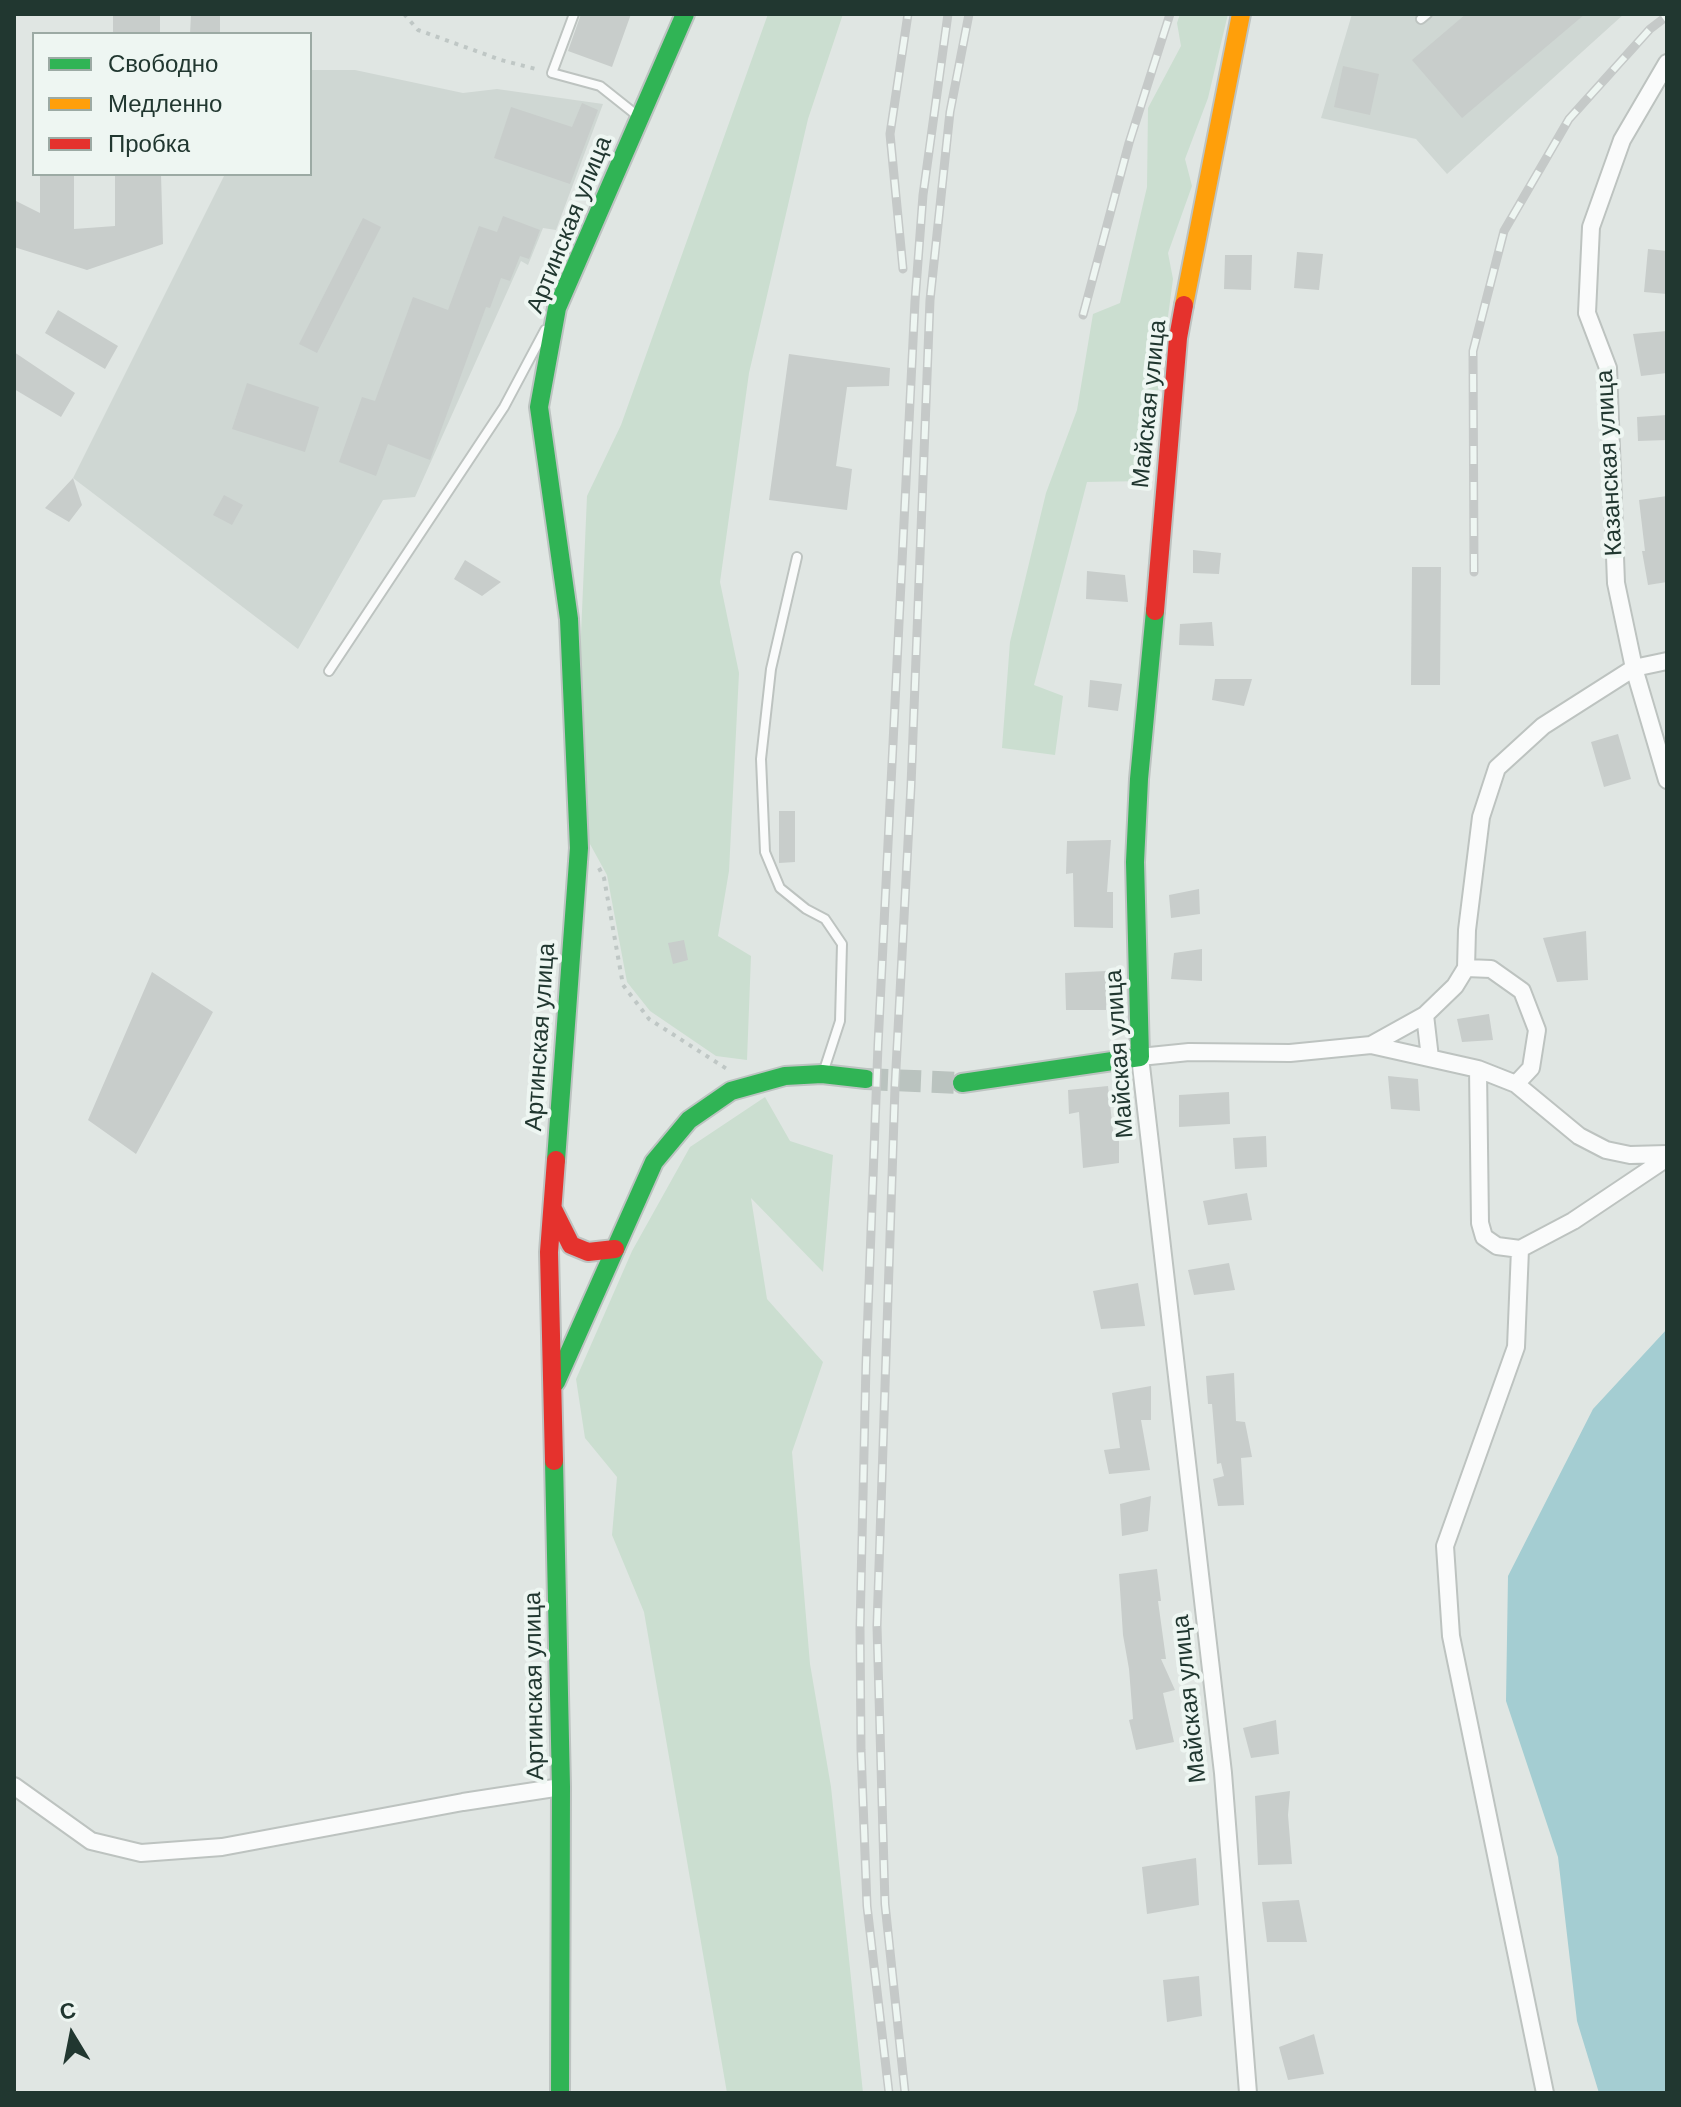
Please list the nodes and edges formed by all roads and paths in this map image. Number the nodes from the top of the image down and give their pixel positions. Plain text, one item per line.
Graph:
1 (404, 14) edge
2 (574, 14) edge
3 (685, 14) edge
4 (1241, 14) edge
5 (1667, 63) edge
6 (552, 73) junction
7 (640, 118) junction
8 (557, 308) junction
9 (797, 557) dead end
10 (1667, 661) edge
11 (1634, 668) junction
12 (329, 671) dead end
13 (1667, 780) edge
14 (579, 854) junction
15 (1466, 968) junction
16 (1425, 1015) junction
17 (1371, 1045) junction
18 (1140, 1057) junction
19 (1430, 1058) junction
20 (1478, 1069) junction
21 (822, 1074) junction
22 (866, 1079) tunnel mouth
23 (962, 1083) tunnel mouth
24 (758, 1084) junction
25 (1516, 1084) junction
26 (1667, 1156) edge
27 (553, 1208) junction
28 (615, 1249) junction
29 (1520, 1249) junction
30 (552, 1391) junction
31 (14, 1786) edge
32 (561, 1787) junction
33 (560, 2093) edge
34 (1248, 2093) edge
35 (1545, 2093) edge

1 - 6 path
2 - 6 lane
3 - 7 street, Артинская улица
4 - 18 street, Майская улица
5 - 11 street, Казанская улица
6 - 7 lane
7 - 8 street, Артинская улица
8 - 12 lane
8 - 14 street, Артинская улица
9 - 21 lane
10 - 11 street
11 - 13 street, Казанская улица
11 - 15 street
14 - 24 path
14 - 27 street, Артинская улица
15 - 16 street
15 - 25 street
16 - 17 street
16 - 19 street
17 - 18 street
17 - 19 street
18 - 23 street
18 - 34 street, Майская улица
19 - 20 street
20 - 25 street
20 - 29 street
21 - 22 street
21 - 24 street
24 - 28 street
25 - 26 street
26 - 29 street
27 - 28 street
27 - 30 street, Артинская улица
28 - 30 street
29 - 35 street
30 - 32 street, Артинская улица
31 - 32 street
32 - 33 street, Артинская улица

